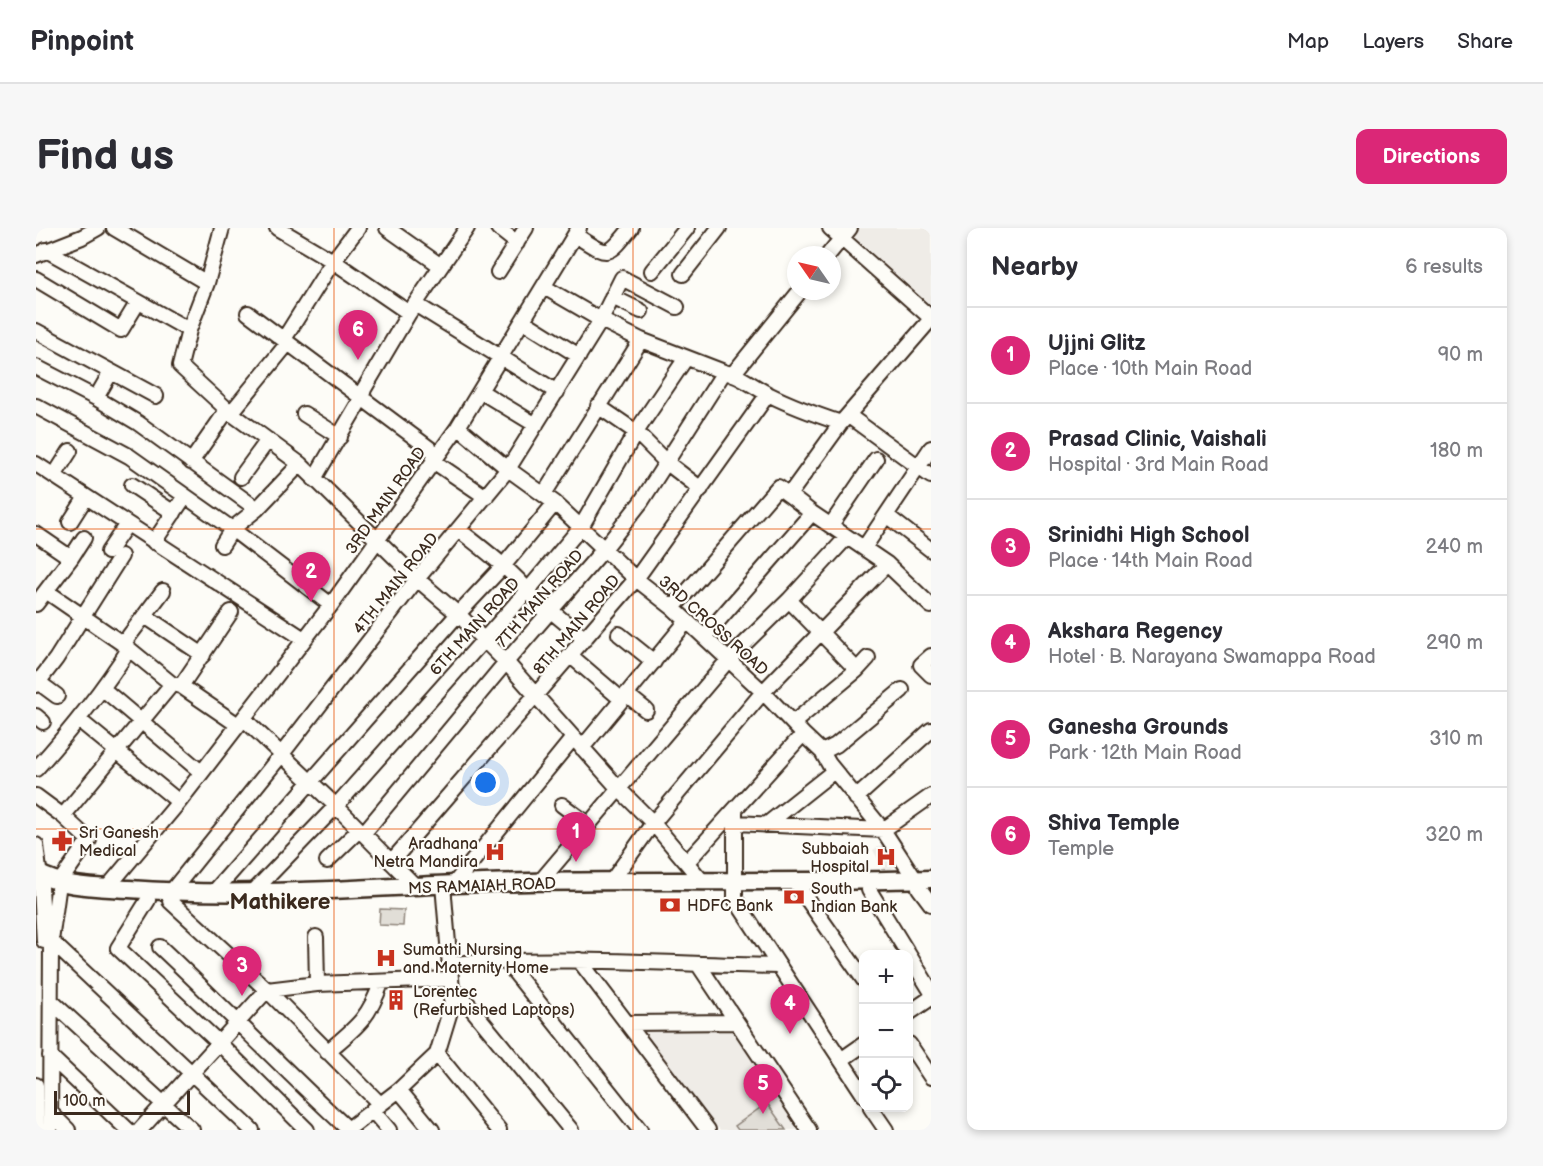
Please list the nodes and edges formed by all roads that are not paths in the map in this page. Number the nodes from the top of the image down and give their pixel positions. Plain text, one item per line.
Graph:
1 (71, 228) edge
2 (98, 228) edge
3 (114, 228) edge
4 (222, 228) edge
5 (278, 228) edge
6 (358, 228) edge
7 (387, 228) edge
8 (467, 228) edge
9 (498, 228) edge
10 (526, 228) edge
11 (631, 228) edge
12 (687, 228) edge
13 (719, 228) edge
14 (830, 228) edge
15 (577, 231) edge
16 (846, 233) edge
17 (82, 237) junction
18 (517, 243) junction
19 (835, 246) edge
20 (41, 253) edge
21 (333, 261) junction
22 (441, 266) junction
23 (652, 271) dead end
24 (498, 272) dead end
25 (683, 274) dead end
26 (36, 279) edge
27 (207, 283) junction
28 (544, 287) junction
29 (612, 297) junction
30 (792, 300) edge
31 (138, 302) junction
32 (677, 307) dead end
33 (412, 308) junction
34 (641, 311) dead end
35 (248, 313) dead end
36 (931, 318) edge
37 (601, 320) junction
38 (524, 321) junction
39 (189, 330) junction
40 (36, 331) edge
41 (641, 340) junction
42 (286, 341) junction
43 (579, 356) junction
44 (501, 357) junction
45 (686, 358) junction
46 (36, 367) edge
47 (111, 372) junction
48 (729, 373) junction
49 (480, 391) junction
50 (557, 392) junction
51 (768, 394) junction
52 (156, 396) dead end
53 (96, 398) junction
54 (361, 399) junction
55 (36, 406) edge
56 (598, 406) junction
57 (230, 411) junction
58 (304, 414) dead end
59 (845, 419) junction
60 (536, 425) junction
61 (458, 427) junction
62 (636, 432) junction
63 (340, 437) junction
64 (268, 440) junction
65 (931, 448) edge
66 (70, 451) dead end
67 (435, 457) junction
68 (876, 459) dead end
69 (191, 462) junction
70 (666, 462) junction
71 (36, 464) edge
72 (300, 464) junction
73 (919, 467) junction
74 (508, 469) junction
75 (54, 476) junction
76 (931, 476) edge
77 (241, 477) dead end
78 (314, 479) junction
79 (132, 485) dead end
80 (701, 489) junction
81 (789, 495) junction
82 (185, 496) junction
83 (86, 497) junction
84 (486, 497) junction
85 (549, 498) junction
86 (257, 509) junction
87 (174, 513) junction
88 (812, 513) junction
89 (886, 515) junction
90 (70, 522) dead end
91 (127, 524) junction
92 (831, 525) junction
93 (581, 527) junction
94 (232, 529) junction
95 (459, 530) junction
96 (36, 534) edge
97 (848, 537) junction
98 (84, 538) dead end
99 (377, 539) junction
100 (154, 542) junction
101 (222, 545) dead end
102 (864, 548) junction
103 (604, 549) junction
104 (931, 550) edge
105 (71, 558) junction
106 (887, 564) junction
107 (504, 565) junction
108 (417, 579) junction
109 (636, 579) junction
110 (529, 589) junction
111 (46, 591) junction
112 (163, 591) dead end
113 (789, 600) junction
114 (930, 602) edge
115 (36, 604) edge
116 (331, 605) junction
117 (673, 608) junction
118 (231, 612) dead end
119 (549, 612) junction
120 (458, 614) junction
121 (145, 616) junction
122 (83, 617) junction
123 (687, 621) junction
124 (821, 632) junction
125 (619, 634) dead end
126 (704, 637) junction
127 (304, 639) junction
128 (585, 639) junction
129 (484, 640) junction
130 (126, 647) junction
131 (203, 655) junction
132 (571, 656) junction
133 (931, 656) edge
134 (868, 658) dead end
135 (729, 659) junction
136 (506, 662) junction
137 (654, 662) junction
138 (857, 670) junction
139 (931, 675) edge
140 (37, 683) edge
141 (177, 685) junction
142 (103, 689) junction
143 (902, 690) dead end
144 (763, 692) junction
145 (57, 696) dead end
146 (623, 696) junction
147 (536, 697) junction
148 (646, 710) dead end
149 (79, 720) junction
150 (143, 722) junction
151 (241, 722) junction
152 (793, 723) junction
153 (931, 730) edge
154 (802, 734) junction
155 (578, 743) junction
156 (117, 752) junction
157 (822, 752) junction
158 (281, 754) junction
159 (36, 769) edge
160 (834, 771) junction
161 (201, 772) junction
162 (309, 782) junction
163 (620, 790) junction
164 (36, 796) edge
165 (931, 796) edge
166 (856, 798) junction
167 (179, 802) junction
168 (562, 805) dead end
169 (336, 806) junction
170 (735, 809) junction
171 (63, 816) junction
172 (653, 822) junction
173 (736, 823) junction
174 (589, 825) junction
175 (766, 825) junction
176 (883, 830) junction
177 (361, 832) junction
178 (36, 845) edge
179 (327, 861) dead end
180 (391, 862) junction
181 (687, 862) junction
182 (38, 880) edge
183 (702, 881) junction
184 (611, 882) junction
185 (539, 883) junction
186 (924, 883) edge
187 (735, 886) junction
188 (59, 887) junction
189 (416, 887) junction
190 (107, 888) junction
191 (447, 888) junction
192 (800, 889) junction
193 (869, 890) junction
194 (254, 891) junction
195 (214, 892) junction
196 (171, 897) junction
197 (148, 900) junction
198 (931, 904) edge
199 (316, 937) dead end
200 (51, 941) junction
201 (160, 947) dead end
202 (505, 960) junction
203 (579, 960) junction
204 (449, 964) junction
205 (698, 964) junction
206 (779, 966) junction
207 (859, 973) edge
208 (381, 983) junction
209 (316, 984) junction
210 (451, 985) junction
211 (267, 990) junction
212 (931, 991) edge
213 (931, 998) edge
214 (51, 1001) junction
215 (913, 1010) edge
216 (238, 1021) junction
217 (736, 1022) junction
218 (627, 1023) junction
219 (219, 1043) junction
220 (859, 1047) edge
221 (913, 1050) edge
222 (327, 1052) junction
223 (437, 1054) junction
224 (50, 1056) junction
225 (841, 1060) junction
226 (192, 1073) junction
227 (930, 1074) edge
228 (36, 1085) edge
229 (859, 1087) edge
230 (399, 1090) junction
231 (36, 1100) edge
232 (164, 1105) junction
233 (376, 1107) junction
234 (50, 1112) junction
235 (875, 1112) edge
236 (701, 1128) edge
237 (36, 1130) edge
238 (48, 1130) edge
239 (68, 1130) edge
240 (128, 1130) edge
241 (140, 1130) edge
242 (192, 1130) edge
243 (252, 1130) edge
244 (307, 1130) edge
245 (348, 1130) edge
246 (389, 1130) edge
247 (432, 1130) edge
248 (499, 1130) edge
249 (571, 1130) edge
250 (640, 1130) edge
251 (809, 1130) edge
252 (886, 1130) edge

1 - 17 street
2 - 17 street
3 - 27 street
4 - 27 street
5 - 21 street
6 - 21 street
7 - 22 street
8 - 22 street
9 - 18 street
10 - 18 street
11 - 15 street
12 - 23 street
13 - 25 street
14 - 16 street
15 - 28 street, 3RD MAIN ROAD
16 - 19 street
16 - 36 street
17 - 20 street
18 - 24 street
20 - 31 street
21 - 33 street
21 - 42 street
22 - 33 street
26 - 31 street
27 - 39 street
28 - 37 street
28 - 38 street, 3RD MAIN ROAD
29 - 32 street, 4TH MAIN ROAD
29 - 34 street
29 - 37 street, 4TH MAIN ROAD
30 - 48 street, 7TH MAIN ROAD
31 - 39 street
33 - 44 street
33 - 54 street
35 - 42 street
36 - 59 street
37 - 41 street
37 - 43 street, 4TH MAIN ROAD
38 - 43 street
38 - 44 street, 3RD MAIN ROAD
39 - 57 street
40 - 47 street
41 - 45 street
41 - 56 street
42 - 54 street
42 - 57 street
43 - 50 street, 4TH MAIN ROAD
44 - 49 street, 3RD MAIN ROAD
44 - 50 street
45 - 48 street
45 - 62 street, 6TH MAIN ROAD
46 - 53 street
47 - 52 street
47 - 53 street
48 - 51 street
48 - 70 street, 7TH MAIN ROAD
49 - 60 street
49 - 61 street, 3RD MAIN ROAD
50 - 60 street, 4TH MAIN ROAD
51 - 59 street
51 - 80 street, 8TH MAIN ROAD
53 - 69 street
54 - 63 street
54 - 67 street
55 - 82 street
56 - 62 street
56 - 85 street
57 - 64 street
57 - 69 street
58 - 63 street
59 - 73 street
59 - 81 street
60 - 74 street, 4TH MAIN ROAD
61 - 67 street, 3RD MAIN ROAD
61 - 74 street, 3RD CROSS ROAD
62 - 70 street
62 - 93 street, 6TH MAIN ROAD
63 - 78 street
64 - 72 street
64 - 77 street
65 - 73 street
66 - 75 street
67 - 84 street
67 - 99 street, 3RD MAIN ROAD
68 - 92 street
69 - 86 street
70 - 80 street
70 - 103 street, 7TH MAIN ROAD
71 - 75 street
72 - 78 street
72 - 86 street
73 - 76 street
73 - 89 street
74 - 84 street, 4TH MAIN ROAD
74 - 85 street, 3RD CROSS ROAD
75 - 83 street
78 - 99 street
79 - 87 street
80 - 109 street, 8TH MAIN ROAD
81 - 88 street
81 - 117 street
82 - 87 street
82 - 94 street
83 - 90 street
83 - 91 street
84 - 95 street, 4TH MAIN ROAD
85 - 93 street, 3RD CROSS ROAD
85 - 107 street
86 - 94 street
87 - 100 street
88 - 92 street
88 - 126 street
89 - 102 street
89 - 104 street
91 - 100 street
91 - 122 street
92 - 97 street
93 - 103 street, 3RD CROSS ROAD
93 - 110 street, 6TH MAIN ROAD
94 - 101 street
94 - 116 street
95 - 107 street
95 - 108 street, 4TH MAIN ROAD
96 - 105 street
97 - 102 street
97 - 113 street
98 - 105 street
99 - 108 street
99 - 116 street, 3RD MAIN ROAD
100 - 127 street
102 - 106 street
103 - 109 street, 3RD CROSS ROAD
103 - 119 street, 7TH MAIN ROAD
105 - 111 street
106 - 114 street
106 - 124 street
107 - 110 street
107 - 120 street
108 - 120 street
108 - 158 street, 4TH MAIN ROAD
109 - 117 street, 3RD CROSS ROAD
109 - 128 street, 8TH MAIN ROAD
110 - 119 street
110 - 129 street, 6TH MAIN ROAD
111 - 115 street
111 - 122 street
112 - 121 street
113 - 124 street
113 - 135 street
116 - 127 street, 3RD MAIN ROAD
117 - 123 street, 3RD CROSS ROAD
118 - 131 street
119 - 128 street
119 - 136 street, 7TH MAIN ROAD
120 - 129 street
120 - 162 street
121 - 130 street
121 - 131 street
122 - 130 street
122 - 140 street
123 - 126 street, 3RD CROSS ROAD
123 - 137 street
124 - 138 street
124 - 144 street
125 - 137 street
126 - 135 street, 3RD CROSS ROAD
127 - 151 street, 3RD MAIN ROAD
128 - 132 street, 8TH MAIN ROAD
129 - 136 street
129 - 169 street, 6TH MAIN ROAD
130 - 141 street
130 - 142 street
131 - 141 street
132 - 146 street
132 - 147 street, 8TH MAIN ROAD
133 - 139 street
134 - 138 street
135 - 144 street, 3RD CROSS ROAD
135 - 163 street
136 - 147 street
136 - 177 street, 7TH MAIN ROAD
137 - 146 street
138 - 152 street
140 - 145 street
141 - 150 street
141 - 151 street
142 - 149 street
142 - 150 street
143 - 157 street
144 - 152 street, 3RD CROSS ROAD
144 - 172 street
146 - 148 street
146 - 155 street
147 - 155 street
147 - 180 street, 8TH MAIN ROAD
149 - 156 street
149 - 159 street
150 - 156 street
150 - 161 street
151 - 158 street
151 - 161 street, 3RD MAIN ROAD
152 - 154 street, 3RD CROSS ROAD
153 - 166 street
154 - 157 street, 3RD CROSS ROAD
154 - 170 street
155 - 163 street
155 - 191 street
156 - 167 street
156 - 171 street
157 - 160 street, 3RD CROSS ROAD
158 - 162 street
158 - 196 street, 4TH MAIN ROAD
160 - 166 street, 3RD CROSS ROAD
160 - 175 street
161 - 167 street, 3RD MAIN ROAD
162 - 169 street
162 - 195 street
163 - 172 street
163 - 174 street
164 - 171 street
165 - 176 street
166 - 176 street, 3RD CROSS ROAD
167 - 190 street, 3RD MAIN ROAD
168 - 174 street
169 - 177 street
169 - 194 street, 6TH MAIN ROAD
170 - 173 street
170 - 181 street
171 - 188 street
172 - 181 street
172 - 184 street
173 - 175 street
173 - 187 street
174 - 185 street
175 - 176 street
176 - 186 street, 3RD CROSS ROAD
177 - 179 street, 7TH MAIN ROAD
177 - 180 street
178 - 182 street
180 - 189 street
181 - 183 street
182 - 188 main road, MS RAMAIAH ROAD
182 - 238 street
183 - 184 main road, MS RAMAIAH ROAD
183 - 187 main road, MS RAMAIAH ROAD
184 - 185 main road, MS RAMAIAH ROAD
185 - 191 main road, MS RAMAIAH ROAD
186 - 187 main road, MS RAMAIAH ROAD
186 - 193 main road, MS RAMAIAH ROAD
186 - 198 street, 3RD CROSS ROAD
187 - 191 main road, MS RAMAIAH ROAD
187 - 192 main road, MS RAMAIAH ROAD
187 - 206 street
188 - 190 main road, MS RAMAIAH ROAD
188 - 197 main road, MS RAMAIAH ROAD
188 - 200 street
189 - 191 main road, MS RAMAIAH ROAD
189 - 194 main road, MS RAMAIAH ROAD
190 - 196 main road, MS RAMAIAH ROAD
191 - 196 main road, MS RAMAIAH ROAD
191 - 204 street
192 - 193 main road, MS RAMAIAH ROAD
192 - 207 street
193 - 212 street
194 - 195 main road, MS RAMAIAH ROAD
195 - 196 main road, MS RAMAIAH ROAD
196 - 197 main road, MS RAMAIAH ROAD
196 - 211 street
197 - 219 street
199 - 209 street
200 - 214 street
200 - 226 street
201 - 216 street
202 - 203 street
202 - 204 street
202 - 250 street
203 - 205 street
203 - 218 street
204 - 210 street
205 - 206 street
205 - 217 street
206 - 225 street
208 - 209 street
208 - 210 street
208 - 222 street
209 - 211 street
210 - 223 street
210 - 249 street
211 - 216 street
211 - 222 street
213 - 215 street
214 - 224 street
214 - 232 street
216 - 219 street
216 - 245 street
217 - 218 street
217 - 251 street
218 - 236 street
219 - 226 street
219 - 244 street
220 - 225 street
221 - 227 street
222 - 233 street
223 - 230 street
223 - 248 street
224 - 234 street
224 - 240 street
225 - 229 street
226 - 232 street
226 - 243 street
228 - 231 street
230 - 233 street
230 - 247 street
231 - 237 street
232 - 241 street
232 - 242 street
233 - 245 street
233 - 246 street
234 - 238 street
234 - 239 street
235 - 252 street

